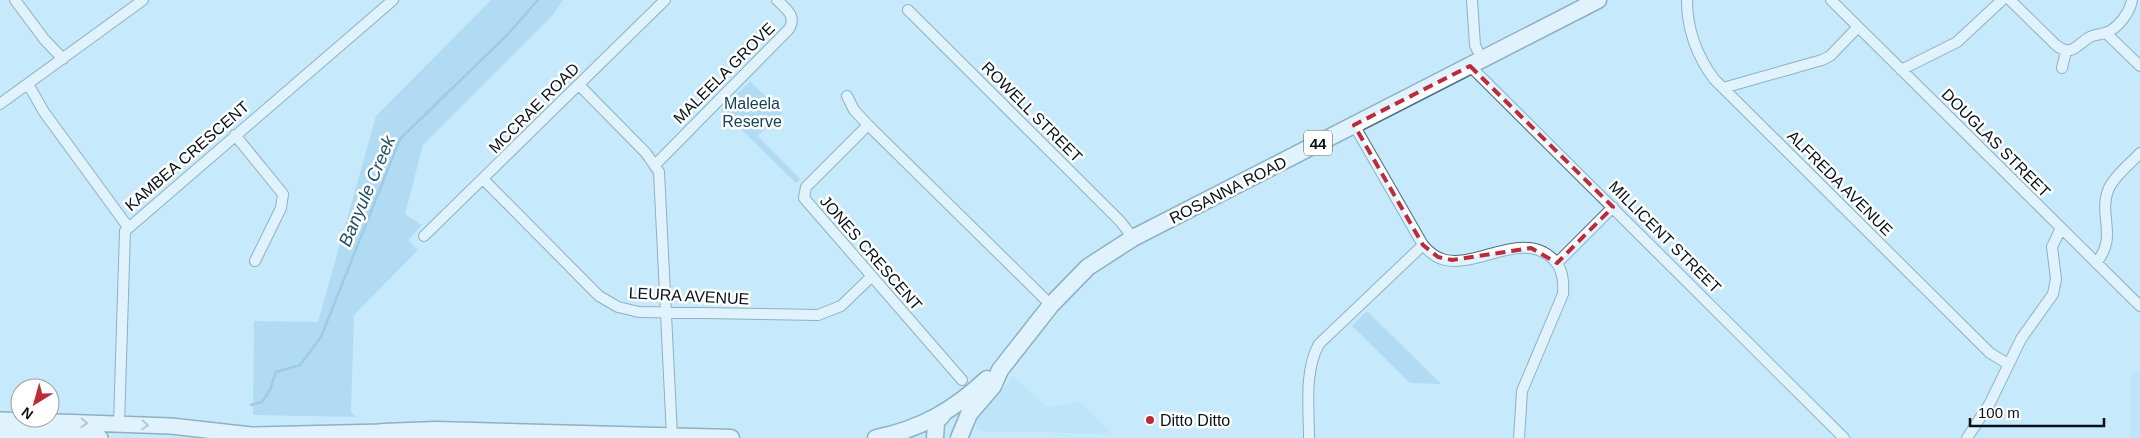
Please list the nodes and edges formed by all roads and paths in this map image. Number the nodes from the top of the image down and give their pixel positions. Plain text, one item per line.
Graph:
1 (15, 0) edge
2 (143, 0) edge
3 (393, 0) edge
4 (665, 0) edge
5 (777, 0) edge
6 (1472, 0) edge
7 (1598, 0) edge
8 (1687, 0) edge
9 (1831, 0) edge
10 (2002, 0) edge
11 (2010, 0) edge
12 (2132, 0) edge
13 (908, 10) dead end
14 (1858, 27) junction
15 (2106, 33) junction
16 (2066, 51) junction
17 (60, 61) junction
18 (1476, 63) junction
19 (2140, 66) edge
20 (2062, 68) dead end
21 (1901, 70) junction
22 (579, 85) junction
23 (25, 86) junction
24 (1723, 88) junction
25 (847, 96) dead end
26 (0, 104) edge
27 (868, 125) junction
28 (1354, 125) junction
29 (235, 135) junction
30 (2140, 153) edge
31 (656, 164) junction
32 (483, 180) junction
33 (1613, 207) junction
34 (128, 227) junction
35 (2064, 232) junction
36 (424, 236) dead end
37 (1133, 238) junction
38 (1423, 245) junction
39 (2093, 260) junction
40 (255, 261) dead end
41 (1557, 262) junction
42 (871, 277) junction
43 (1051, 305) junction
44 (2140, 306) edge
45 (668, 312) junction
46 (2008, 364) junction
47 (1000, 370) junction
48 (962, 380) dead end
49 (942, 414) junction
50 (0, 420) edge
51 (119, 424) junction
52 (0, 434) edge
53 (387, 435) edge
54 (410, 435) edge
55 (1841, 435) edge
56 (672, 436) junction
57 (100, 438) edge
58 (731, 438) edge
59 (876, 438) edge
60 (935, 438) edge
61 (960, 438) edge
62 (1309, 438) edge
63 (1519, 438) edge
64 (1967, 438) edge

1 - 17 street
2 - 17 street
3 - 29 street, KAMBEA CRESCENT
4 - 22 street, MCCRAE ROAD
5 - 31 street, MALEELA GROVE
6 - 18 street
7 - 18 highway, ROSANNA ROAD / 44
8 - 24 street, ALFREDA AVENUE
9 - 14 street, DOUGLAS STREET
10 - 21 street
11 - 16 street
12 - 15 street
13 - 37 street, ROWELL STREET
14 - 21 street, DOUGLAS STREET
14 - 24 street
15 - 16 street
15 - 19 street
16 - 20 street
17 - 23 street
18 - 28 highway, ROSANNA ROAD / 44
18 - 33 street, MILLICENT STREET
21 - 35 street, DOUGLAS STREET
22 - 31 street
22 - 32 street, MCCRAE ROAD
23 - 26 street
23 - 34 street
24 - 46 street, ALFREDA AVENUE
25 - 27 street
27 - 42 street, JONES CRESCENT
27 - 43 street
28 - 37 highway, ROSANNA ROAD / 44
28 - 38 street
29 - 34 street, KAMBEA CRESCENT
29 - 40 street
30 - 39 street
31 - 45 street
32 - 36 street, MCCRAE ROAD
32 - 45 street, LEURA AVENUE
33 - 41 street
33 - 55 street, MILLICENT STREET
34 - 51 street, KAMBEA CRESCENT
35 - 39 street, DOUGLAS STREET
35 - 46 street
37 - 43 highway, ROSANNA ROAD / 44
38 - 41 street
38 - 62 street
39 - 44 street, DOUGLAS STREET
41 - 63 street
42 - 45 street, LEURA AVENUE
42 - 48 street, JONES CRESCENT
43 - 47 highway, ROSANNA ROAD / 44
45 - 56 street
46 - 64 street
47 - 49 highway, ROSANNA ROAD / 44
47 - 61 highway, ROSANNA ROAD / 44
49 - 59 highway, ROSANNA ROAD / 44
49 - 60 highway
50 -> 51 main road
51 -> 53 main road
52 - 57 main road
53 - 54 highway
54 - 56 highway
56 - 58 highway

